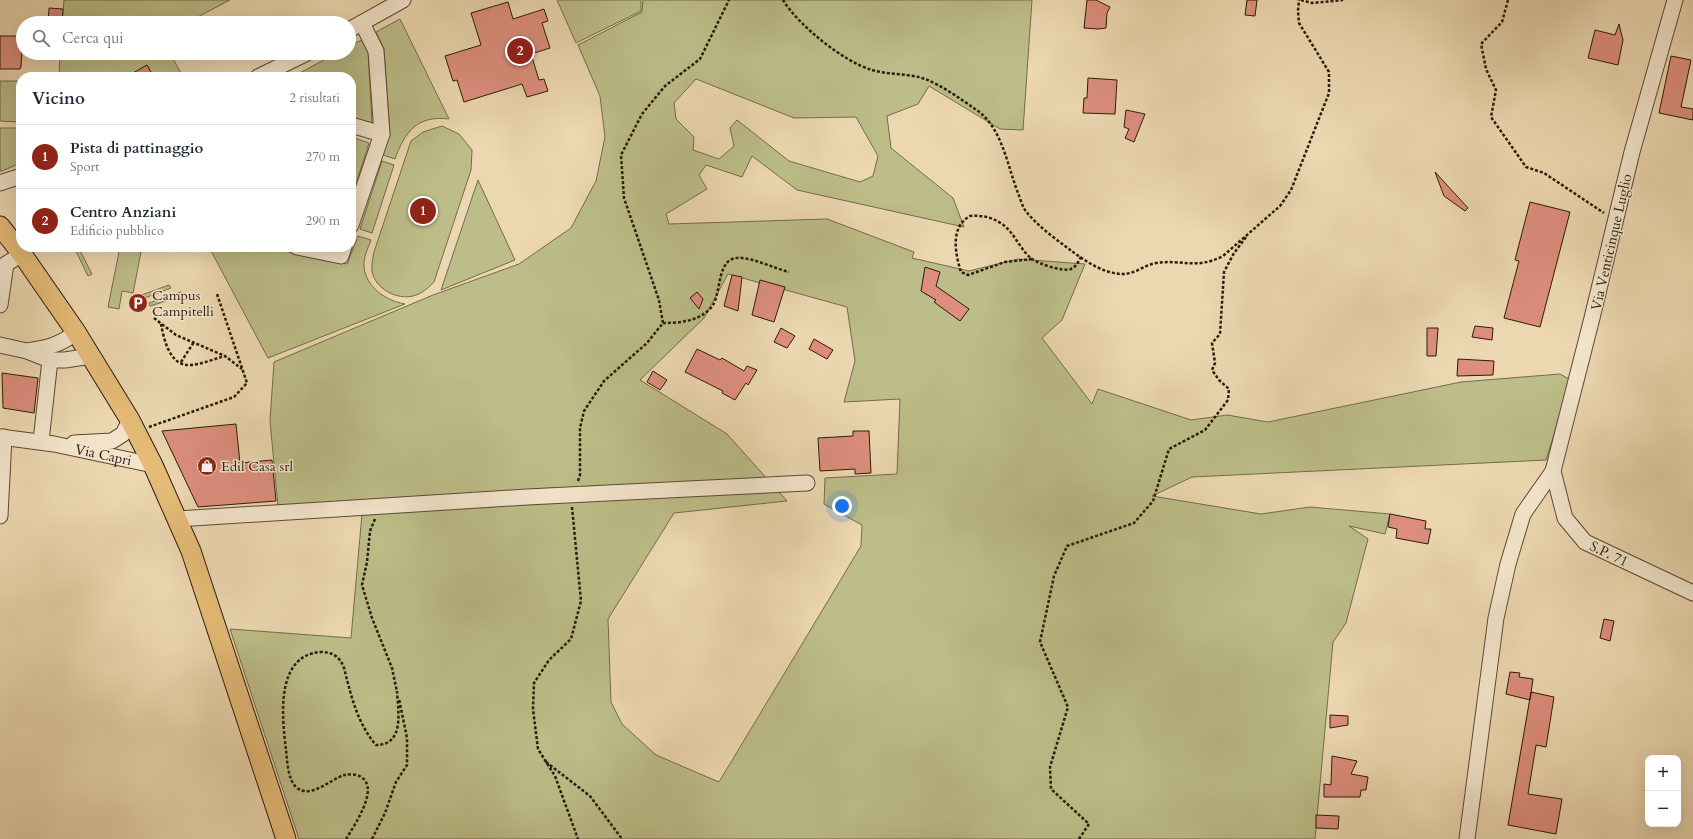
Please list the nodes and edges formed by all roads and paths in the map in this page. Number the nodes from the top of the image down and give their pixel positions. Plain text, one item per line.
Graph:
1 (403, 0) edge
2 (729, 0) edge
3 (783, 0) edge
4 (1300, 0) edge
5 (1343, 0) edge
6 (1508, 0) edge
7 (1675, 0) edge
8 (360, 30) edge
9 (297, 60) edge
10 (280, 72) edge
11 (356, 126) edge
12 (382, 134) junction
13 (16, 178) edge
14 (0, 183) edge
15 (356, 210) edge
16 (1616, 221) junction
17 (0, 226) edge
18 (1253, 230) junction
19 (16, 246) edge
20 (321, 252) edge
21 (342, 252) edge
22 (22, 254) joint
23 (1081, 257) junction
24 (1032, 259) junction
25 (3, 263) edge
26 (789, 272) dead end
27 (217, 294) dead end
28 (0, 305) edge
29 (154, 318) dead end
30 (663, 322) junction
31 (161, 324) junction
32 (76, 332) junction
33 (194, 342) junction
34 (0, 345) edge
35 (27, 351) junction
36 (91, 356) junction
37 (225, 356) junction
38 (50, 360) junction
39 (181, 362) junction
40 (242, 369) junction
41 (133, 426) junction
42 (2, 437) edge
43 (47, 442) junction
44 (152, 465) junction
45 (1554, 478) junction
46 (807, 483) dead end
47 (574, 496) junction
48 (380, 506) junction
49 (0, 516) edge
50 (177, 519) junction
51 (1693, 593) edge
52 (397, 691) junction
53 (544, 761) junction
54 (286, 839) edge
55 (346, 839) edge
56 (372, 839) edge
57 (578, 839) edge
58 (622, 839) edge
59 (1079, 839) edge
60 (1466, 839) edge

1 - 8 street
2 - 30 path
3 - 23 path
4 - 5 path
4 - 18 path
6 - 16 path
7 - 16 street, Via Venticinque Luglio
8 - 12 street
9 - 10 street
11 - 12 street
12 - 15 street
13 - 14 street
16 - 45 street, Via Venticinque Luglio
17 - 19 main road
18 - 23 path
18 - 59 path
20 - 21 street
22 - 25 street
22 - 32 main road
23 - 24 path
24 - 24 path
25 - 28 street
26 - 30 path
27 - 40 path
29 - 31 path
30 - 47 path
31 - 33 path
31 - 39 path
32 - 35 street
32 - 36 main road
33 - 37 path
33 - 39 path
34 - 35 street
35 - 38 street
36 - 38 street
36 - 41 main road
37 - 39 path
37 - 40 path
38 - 43 street
40 - 41 path
41 - 43 street, Via Capri
41 - 44 main road
42 - 43 street, Via Capri
42 - 49 street, Via Capri
43 - 44 street, Via Capri
44 - 50 main road
45 - 51 street, S.P. 71
45 - 60 street
46 - 47 street
47 - 48 street
47 - 53 path
48 - 50 street
48 - 52 path
50 - 54 main road
52 - 55 path
52 - 56 path
53 - 57 path
53 - 58 path

